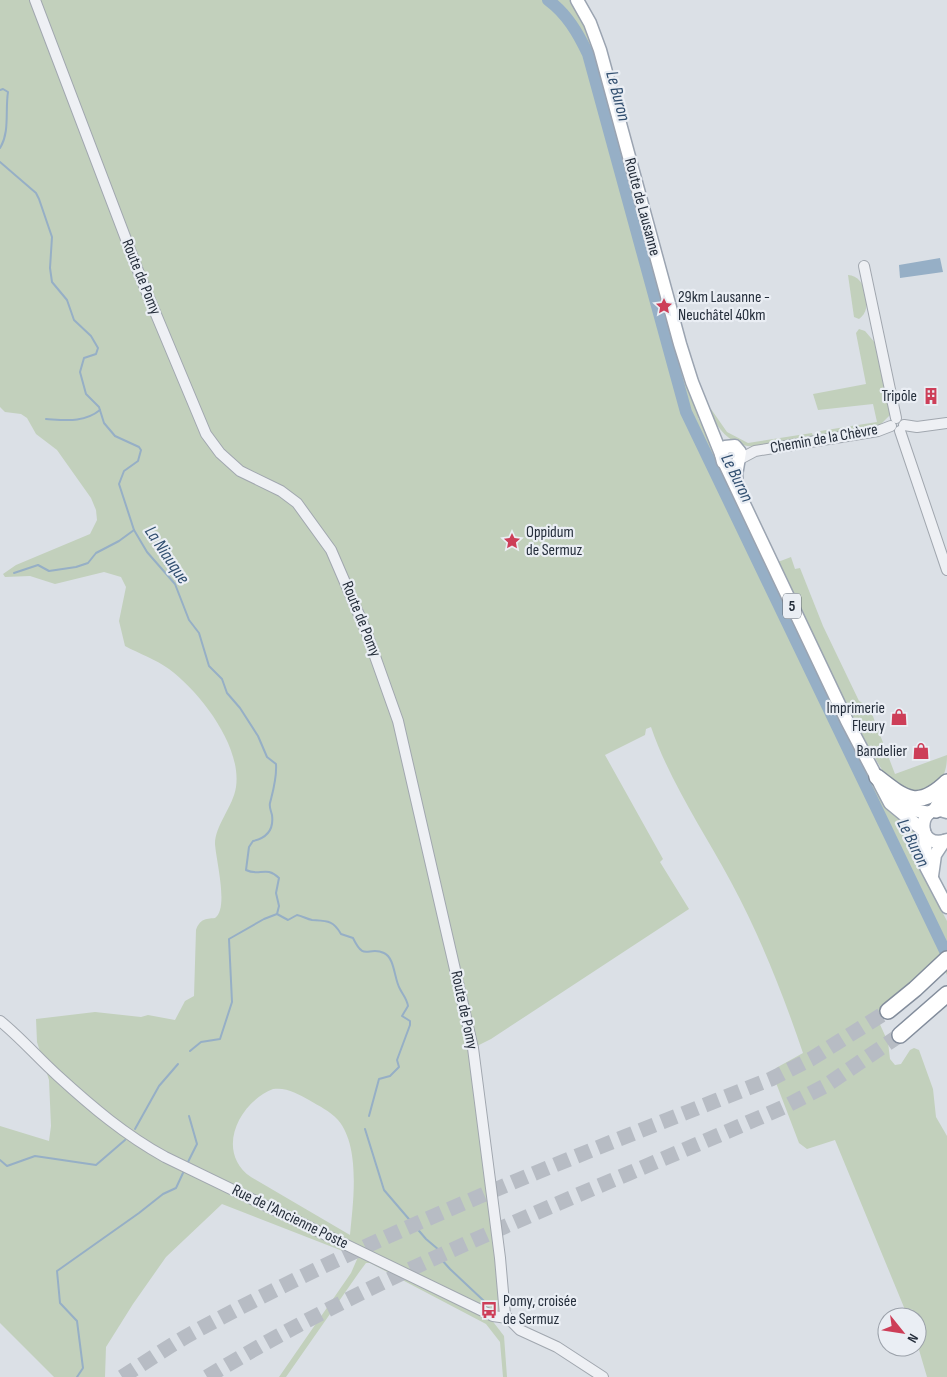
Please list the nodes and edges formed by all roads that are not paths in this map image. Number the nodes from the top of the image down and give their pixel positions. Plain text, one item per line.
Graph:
1 (35, 0) edge
2 (577, 0) edge
3 (864, 266) dead end
4 (947, 423) edge
5 (898, 425) junction
6 (732, 456) junction
7 (947, 570) edge
8 (947, 782) edge
9 (880, 783) junction
10 (947, 792) edge
11 (937, 812) edge
12 (924, 832) junction
13 (945, 841) edge
14 (932, 877) junction
15 (947, 907) edge
16 (947, 959) edge
17 (945, 996) edge
18 (888, 1011) tunnel mouth
19 (0, 1021) edge
20 (900, 1035) tunnel mouth
21 (507, 1318) junction
22 (603, 1377) edge

1 - 21 street, Route de Pomy
2 - 6 main road, Route de Lausanne / 5
3 - 5 street
4 - 5 street, Chemin de la Chèvre
5 - 6 street, Chemin de la Chèvre
5 - 7 street
6 - 9 main road, Route de Lausanne / 5
8 - 9 highway
9 - 11 main road, Route de Lausanne / 5
9 - 12 main road, Route de Lausanne / 5
10 - 11 highway
11 - 12 main road
12 - 13 main road, Route de Lausanne
12 - 14 main road
13 - 14 main road
14 - 15 main road
16 - 18 highway
17 - 20 highway
19 - 21 street, Rue de l'Ancienne Poste
21 - 22 street, Rue de l'Ancienne Poste

